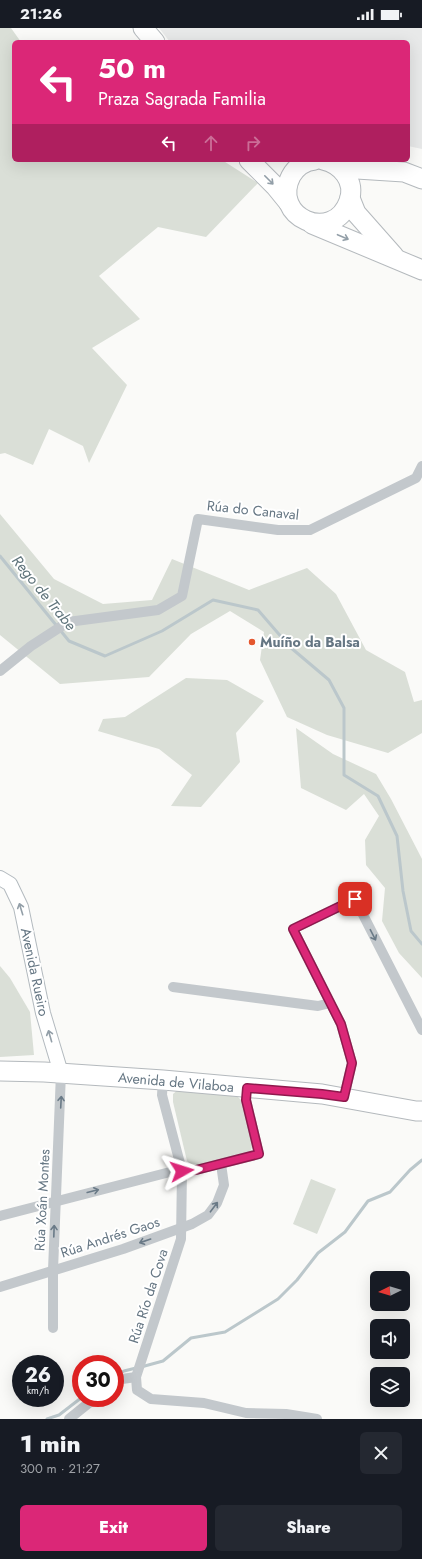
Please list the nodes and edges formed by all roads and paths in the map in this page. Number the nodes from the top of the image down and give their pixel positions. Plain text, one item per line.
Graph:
1 (143, 28) edge
2 (153, 40) edge
3 (251, 162) edge
4 (308, 162) edge
5 (332, 162) edge
6 (341, 168) junction
7 (422, 179) edge
8 (422, 183) edge
9 (350, 192) junction
10 (288, 202) junction
11 (307, 222) junction
12 (398, 260) junction
13 (422, 270) edge
14 (422, 466) edge
15 (0, 671) edge
16 (0, 878) edge
17 (173, 986) dead end
18 (330, 1003) junction
19 (422, 1030) edge
20 (0, 1072) edge
21 (61, 1073) junction
22 (163, 1080) junction
23 (247, 1088) junction
24 (344, 1097) junction
25 (422, 1111) edge
26 (221, 1164) junction
27 (182, 1171) junction
28 (55, 1201) junction
29 (0, 1216) edge
30 (182, 1228) junction
31 (53, 1270) junction
32 (0, 1287) edge
33 (53, 1328) dead end
34 (136, 1377) junction
35 (124, 1379) edge
36 (84, 1407) edge
37 (69, 1419) edge
38 (317, 1419) edge

1 - 2 highway
3 -> 10 highway
4 - 10 highway
5 - 6 highway
6 - 7 highway
6 - 9 highway
8 - 9 highway
9 - 11 highway
9 - 12 highway
10 - 11 highway
11 -> 12 highway
12 - 13 highway
14 - 15 street, Rúa do Canaval
21 -> 16 street, Avenida Rueiro
17 - 18 street
18 -> 19 street
18 - 24 street
20 - 21 highway, Avenida de Vilaboa
21 - 22 highway, Avenida de Vilaboa
28 -> 21 street, Rúa Xoán Montes
22 - 23 highway, Avenida de Vilaboa
22 - 27 street, Rúa Río da Cova
23 - 24 highway, Avenida de Vilaboa
23 - 26 street
24 - 25 highway, Avenida de Vilaboa
26 - 27 street
30 -> 26 street, Rúa Andrés Gaos
28 -> 27 street
27 - 30 street, Rúa Río da Cova
28 - 29 street
31 -> 28 street, Rúa Xoán Montes
30 -> 31 street, Rúa Andrés Gaos
30 - 34 street, Rúa Río da Cova
31 - 32 street, Rúa Andrés Gaos
31 - 33 street, Rúa Xoán Montes
34 - 35 street
34 - 38 street
36 - 37 street

